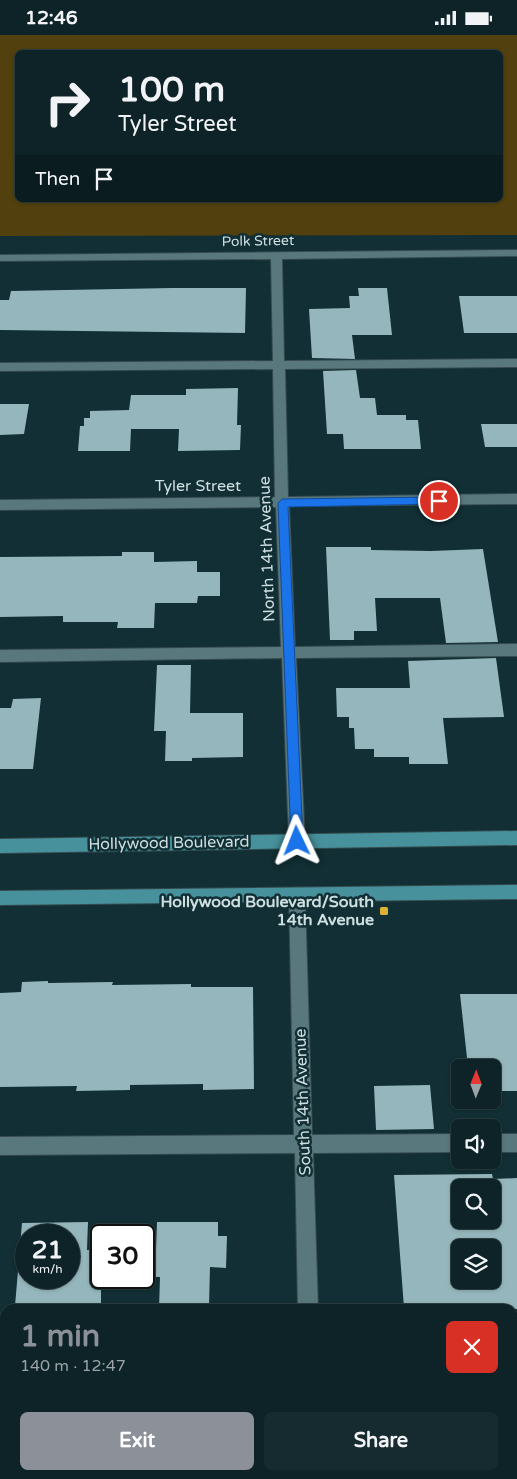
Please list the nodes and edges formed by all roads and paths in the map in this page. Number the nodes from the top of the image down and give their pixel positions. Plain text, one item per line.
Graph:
1 (517, 253) edge
2 (276, 255) junction
3 (0, 258) edge
4 (517, 363) edge
5 (279, 365) junction
6 (0, 367) edge
7 (517, 499) edge
8 (282, 503) junction
9 (0, 505) edge
10 (517, 650) edge
11 (289, 653) junction
12 (0, 656) edge
13 (517, 838) edge
14 (297, 841) junction
15 (0, 846) edge
16 (517, 892) edge
17 (297, 895) junction
18 (0, 898) edge
19 (451, 1143) edge
20 (501, 1143) edge
21 (517, 1143) edge
22 (304, 1145) junction
23 (0, 1146) edge
24 (308, 1304) edge

1 - 2 street, Polk Street
2 - 3 street, Polk Street
2 - 5 street, North 14th Avenue
4 - 5 street
5 - 6 street
5 - 8 street, North 14th Avenue
7 - 8 street, Tyler Street
8 - 9 street, Tyler Street
8 - 11 street, North 14th Avenue
10 - 11 street
11 - 12 street
11 - 14 street, North 14th Avenue
13 - 14 main road, Hollywood Boulevard
14 - 15 main road, Hollywood Boulevard
16 - 17 main road
17 - 18 main road
17 - 22 street, South 14th Avenue
19 - 22 street
20 - 21 street
22 - 23 street
22 - 24 street, South 14th Avenue

